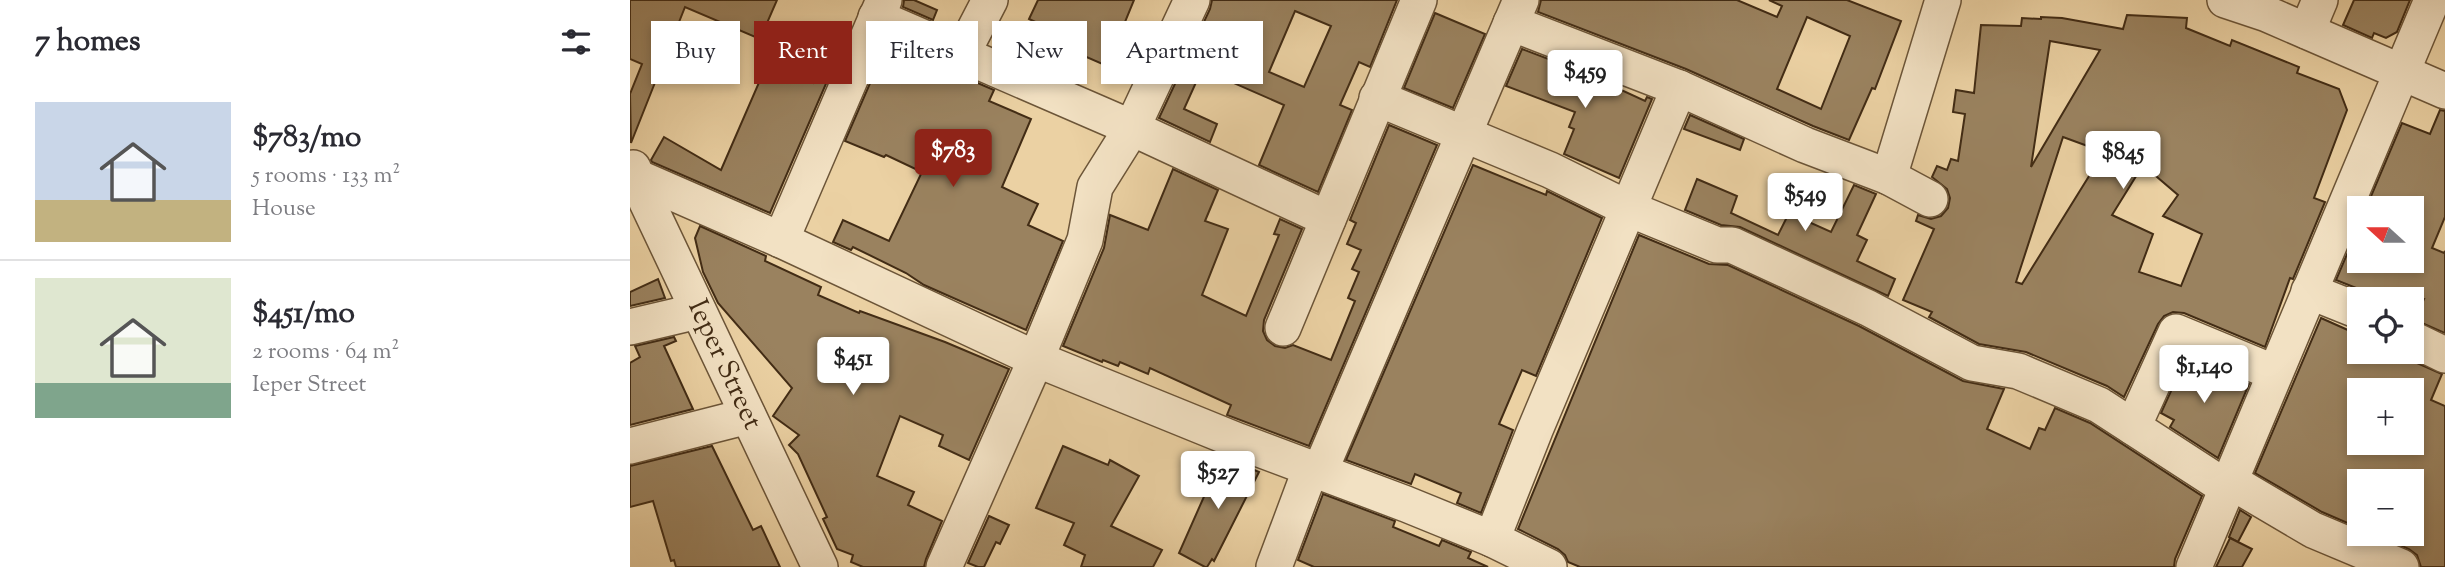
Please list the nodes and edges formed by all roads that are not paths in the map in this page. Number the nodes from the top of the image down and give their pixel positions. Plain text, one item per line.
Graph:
1 (990, 0) edge
2 (1192, 0) edge
3 (1419, 0) edge
4 (1943, 0) edge
5 (2225, 0) edge
6 (2432, 0) edge
7 (880, 8) edge
8 (1516, 12) edge
9 (2313, 16) edge
10 (903, 21) edge
11 (978, 23) edge
12 (978, 61) edge
13 (2401, 73) junction
14 (1679, 88) junction
15 (2445, 91) edge
16 (1377, 99) junction
17 (1132, 128) junction
18 (1462, 135) junction
19 (635, 170) edge
20 (1889, 177) junction
21 (1930, 199) dead end
22 (1627, 208) junction
23 (1328, 219) junction
24 (780, 240) junction
25 (2309, 291) junction
26 (2347, 307) edge
27 (698, 311) junction
28 (630, 327) edge
29 (1283, 328) dead end
30 (2424, 345) edge
31 (2445, 355) edge
32 (1037, 359) junction
33 (2275, 373) junction
34 (748, 416) junction
35 (2133, 427) junction
36 (630, 446) edge
37 (1316, 470) junction
38 (2228, 485) junction
39 (1492, 539) junction
40 (820, 567) edge
41 (944, 567) edge
42 (1274, 567) edge
43 (1549, 567) edge
44 (2194, 567) edge
45 (2401, 567) edge

1 - 11 street
2 - 17 street
3 - 16 street
4 - 20 street
5 - 9 street
6 - 13 street
7 - 10 street
7 - 24 street
8 - 14 street
8 - 18 street
9 - 13 street
12 - 17 street
13 - 15 street
13 - 25 street
14 - 20 street
14 - 22 street
16 - 18 street
16 - 23 street
17 - 23 street
17 - 32 street
18 - 22 street
18 - 37 street
19 - 24 street
19 - 27 street, Ieper Street
20 - 21 street
22 - 35 street
22 - 39 street
23 - 29 street
24 - 32 street
25 - 26 street
25 - 33 street
27 - 28 street
27 - 34 street, Ieper Street
30 - 31 street
32 - 37 street
32 - 41 street
33 - 35 street
33 - 38 street
34 - 36 street
34 - 40 street, Ieper Street
35 - 38 street
37 - 39 street
37 - 42 street
38 - 44 street
38 - 45 street
39 - 43 street

